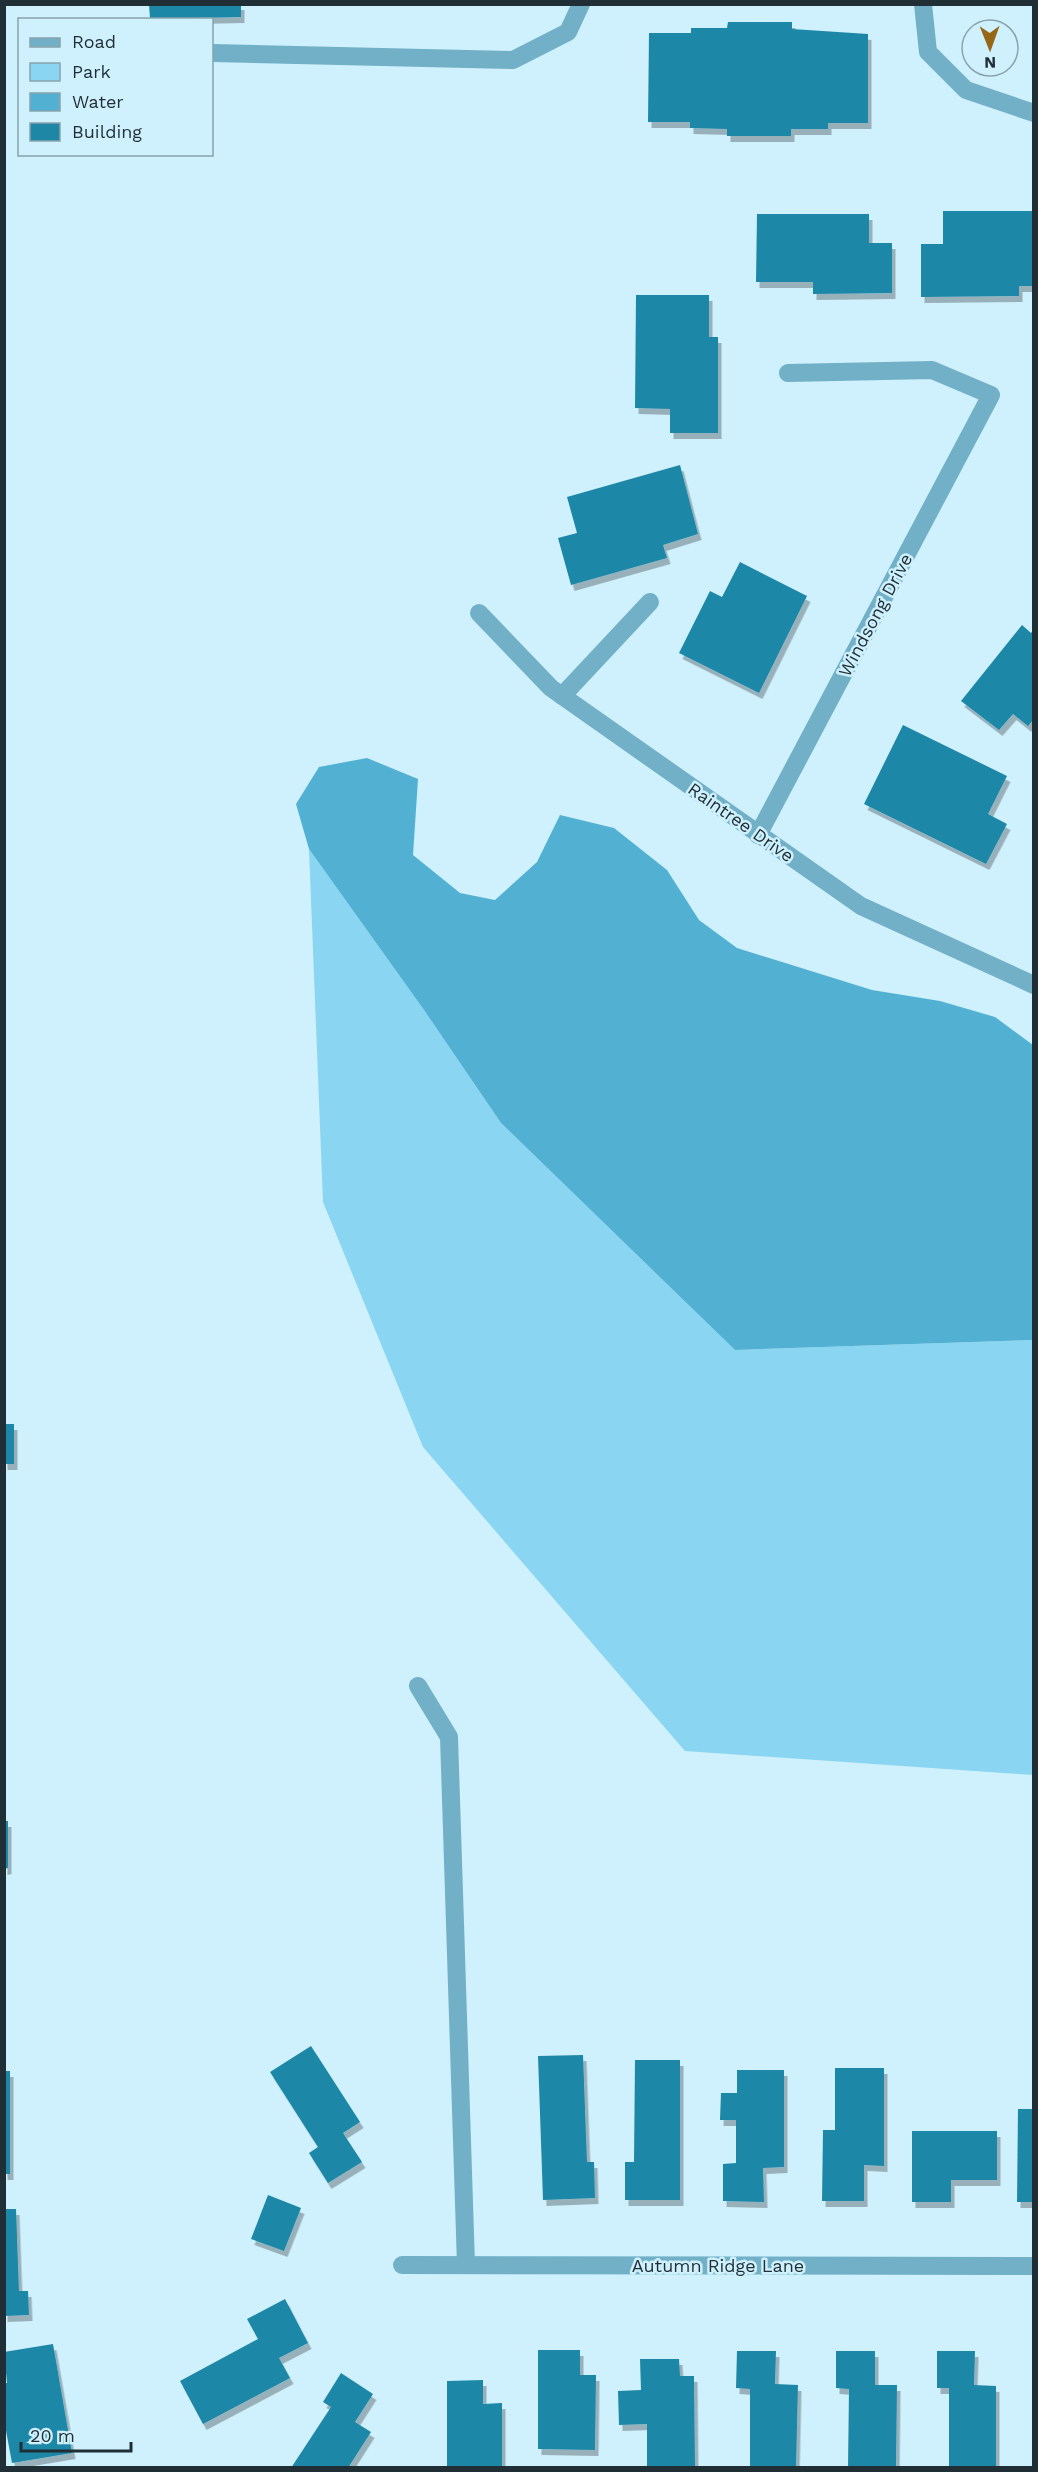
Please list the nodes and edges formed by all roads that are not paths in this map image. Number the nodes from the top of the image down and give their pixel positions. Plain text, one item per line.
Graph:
1 (581, 4) edge
2 (922, 4) edge
3 (213, 53) edge
4 (1034, 113) edge
5 (788, 373) dead end
6 (650, 602) dead end
7 (479, 613) dead end
8 (562, 696) junction
9 (758, 835) junction
10 (1034, 985) edge
11 (418, 1686) dead end
12 (402, 2265) dead end
13 (466, 2265) junction
14 (1034, 2266) edge

1 - 3 street
2 - 4 street
5 - 9 street, Windsong Drive
6 - 8 street
7 - 8 street, Raintree Drive
8 - 9 street, Raintree Drive
9 - 10 street, Raintree Drive
11 - 13 street
12 - 13 street, Autumn Ridge Lane
13 - 14 street, Autumn Ridge Lane

